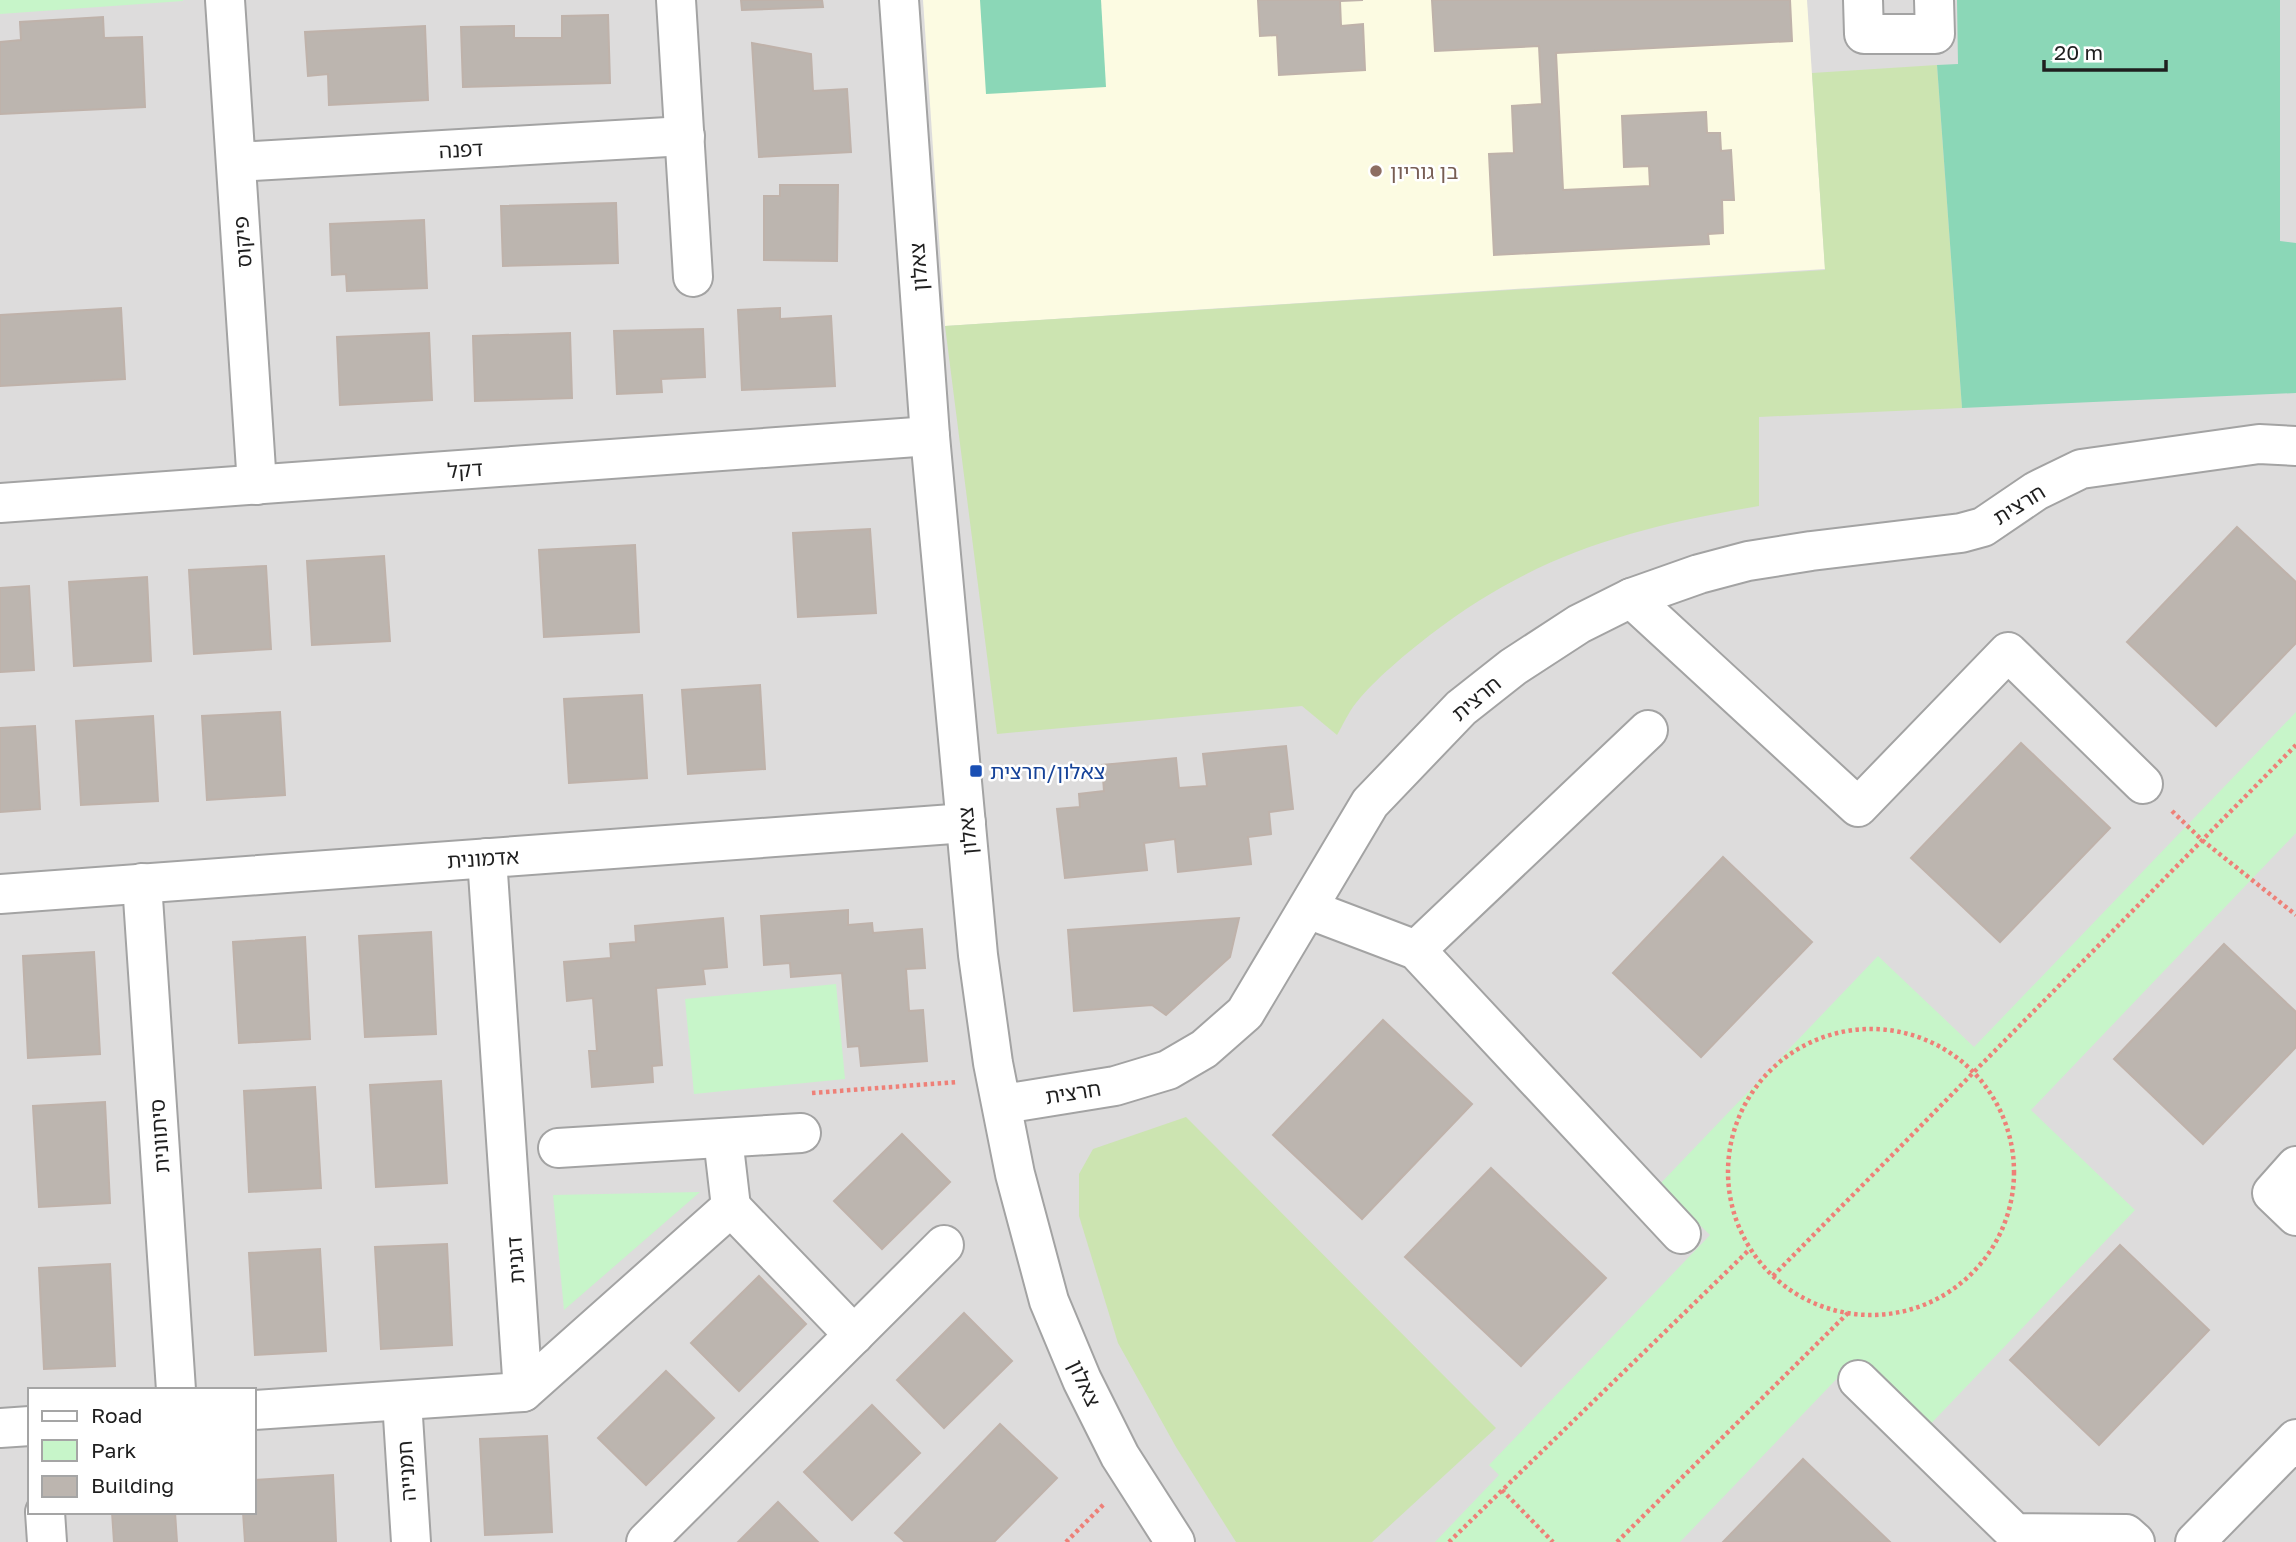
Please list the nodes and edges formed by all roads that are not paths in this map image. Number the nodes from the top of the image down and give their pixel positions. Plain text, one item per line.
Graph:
1 (225, 0) edge
2 (676, 0) edge
3 (899, 0) edge
4 (1863, 0) edge
5 (1934, 0) edge
6 (685, 136) junction
7 (236, 162) junction
8 (693, 277) dead end
9 (930, 436) junction
10 (2296, 446) edge
11 (257, 485) junction
12 (0, 503) edge
13 (1631, 598) junction
14 (1648, 730) dead end
15 (2143, 783) road end
16 (966, 823) junction
17 (487, 858) junction
18 (142, 883) junction
19 (0, 894) edge
20 (1308, 909) junction
21 (1416, 950) junction
22 (1000, 1091) junction
23 (801, 1133) road end
24 (723, 1138) junction
25 (558, 1148) dead end
26 (2296, 1166) edge
27 (731, 1207) junction
28 (2296, 1216) edge
29 (1681, 1234) dead end
30 (944, 1245) dead end
31 (853, 1335) junction
32 (1858, 1380) dead end
33 (176, 1388) edge
34 (523, 1392) junction
35 (402, 1401) junction
36 (256, 1410) edge
37 (28, 1426) edge
38 (0, 1428) edge
39 (2296, 1439) edge
40 (45, 1514) edge
41 (47, 1542) edge
42 (411, 1542) edge
43 (646, 1542) edge
44 (1175, 1542) edge
45 (2135, 1542) edge
46 (2195, 1542) edge

1 - 7 street, פיקוס
2 - 6 street
3 - 9 street, צאלון
4 - 5 street
6 - 7 street, דפנה
6 - 8 street
7 - 11 street, פיקוס
9 - 11 street, דקל
9 - 16 street, צאלון
10 - 13 street, חרצית
11 - 12 street, דקל
13 - 15 street
13 - 20 street, חרצית
14 - 21 street
16 - 17 street, אדמונית
16 - 22 street, צאלון
17 - 18 street, אדמונית
17 - 34 street, דגנית
18 - 19 street, אדמונית
18 - 33 street, סיתוונית
20 - 21 street
20 - 22 street, חרצית
21 - 29 street
22 - 44 street, צאלון
23 - 24 street
24 - 25 street
24 - 27 street
26 - 28 street
27 - 31 street
27 - 34 street
30 - 31 street
31 - 43 street
32 - 45 street
34 - 35 street
35 - 36 street
35 - 42 street, חמנייה
37 - 38 street
39 - 46 street
40 - 41 street

